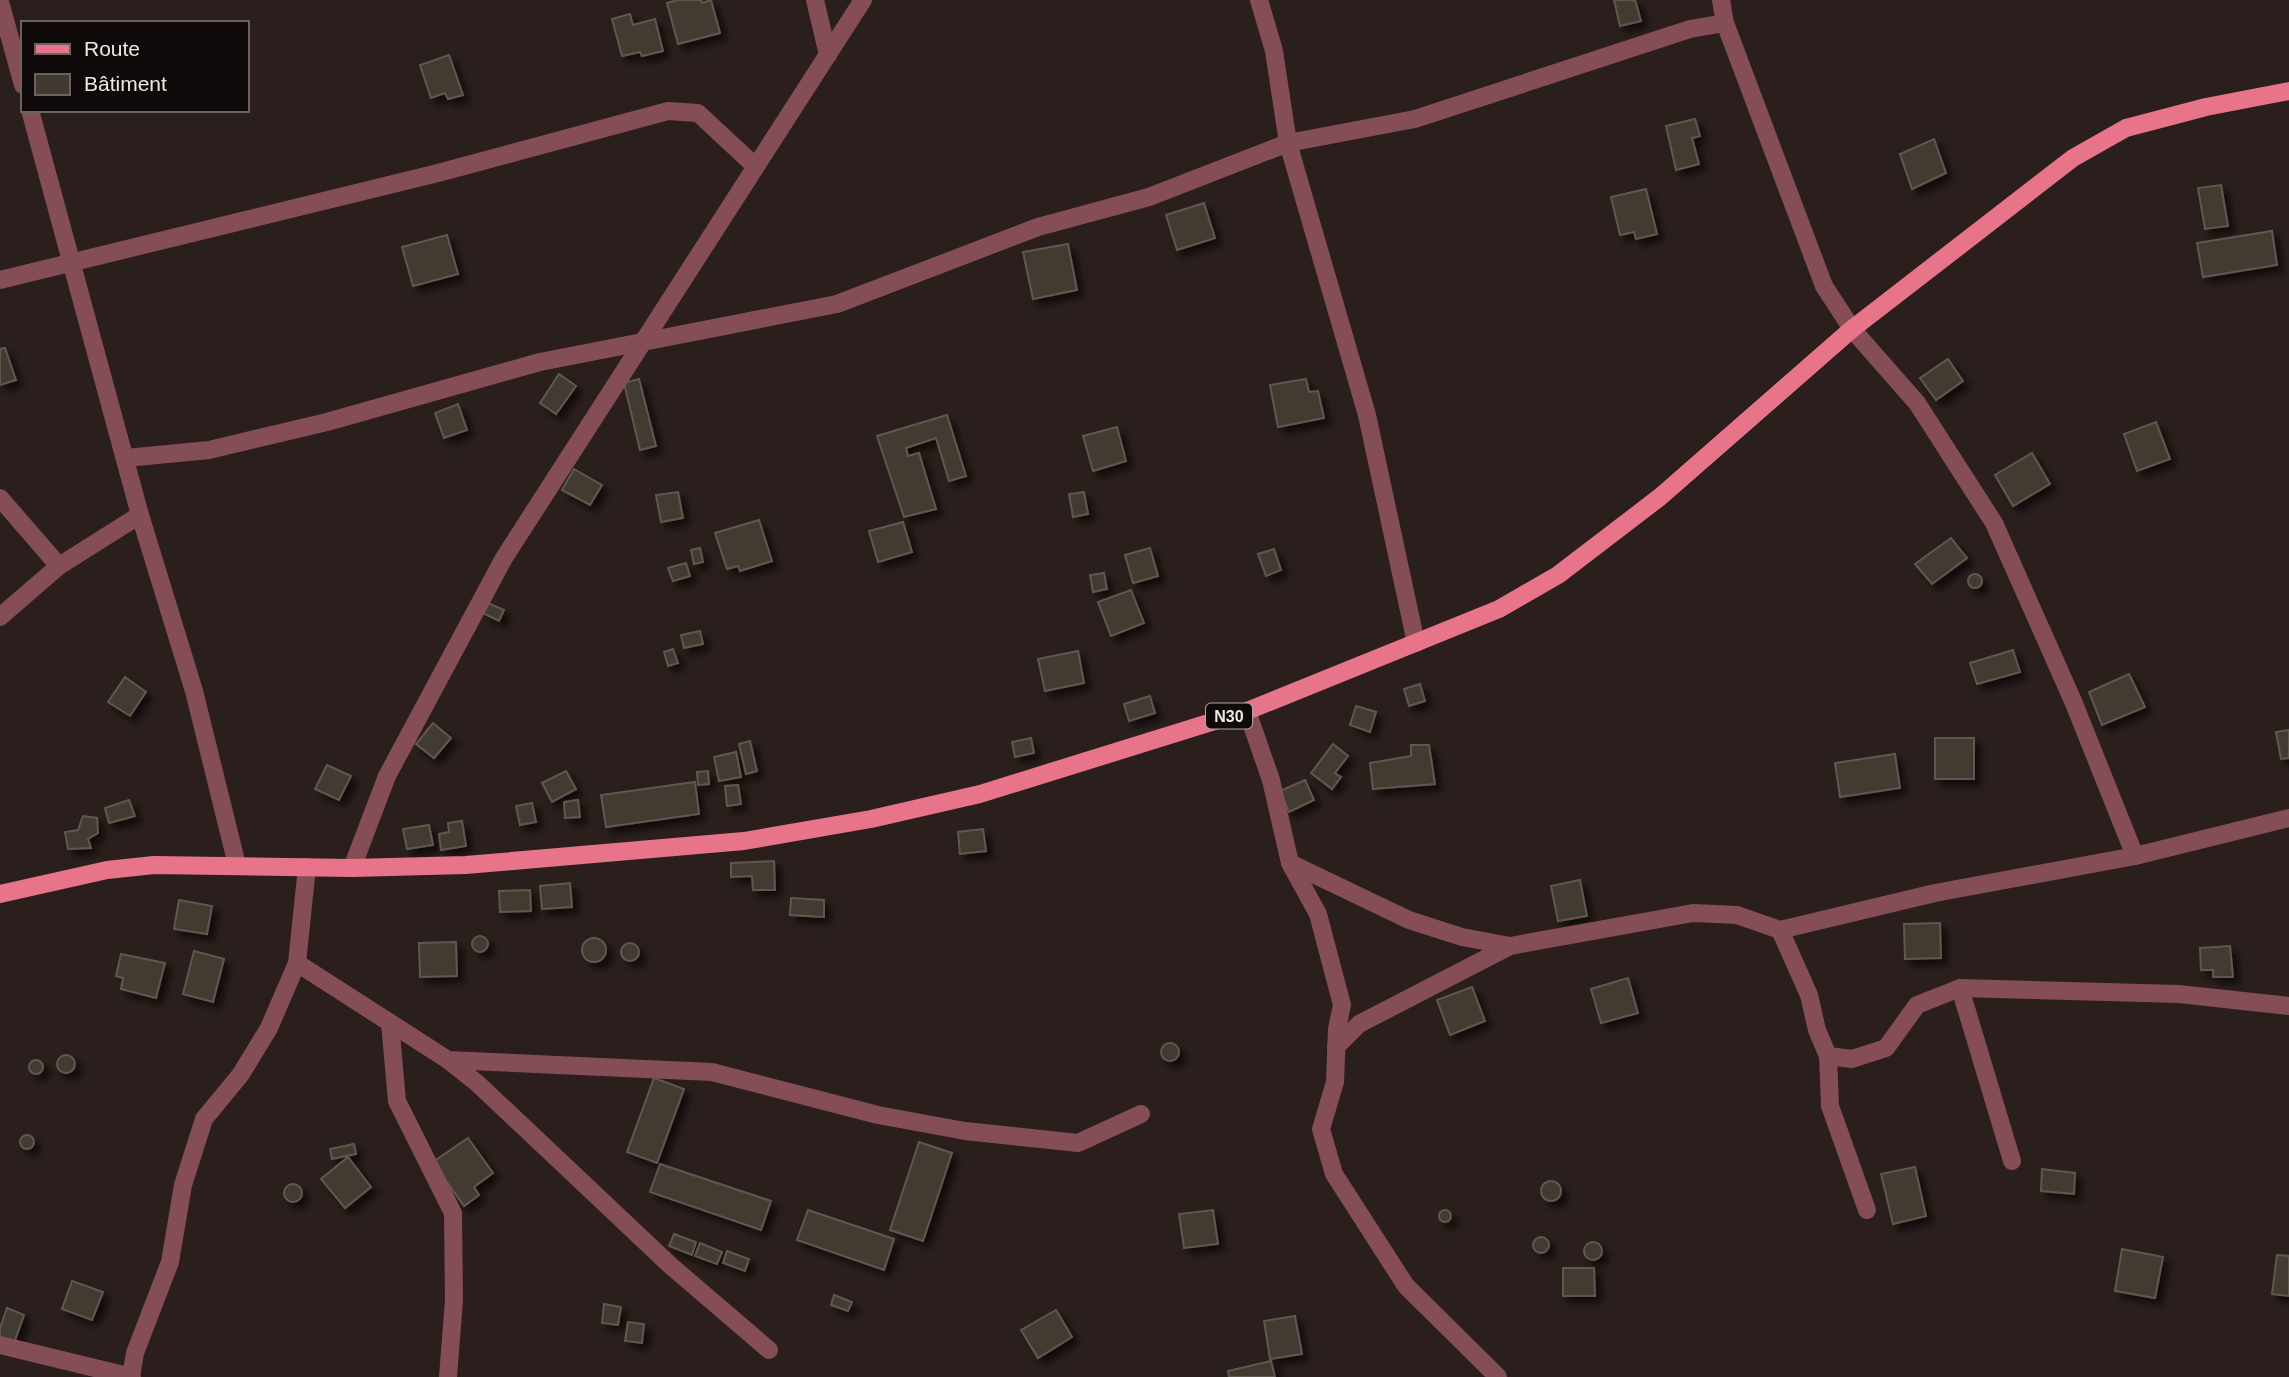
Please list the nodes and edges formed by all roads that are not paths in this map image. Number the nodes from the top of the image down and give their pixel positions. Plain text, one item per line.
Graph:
1 (815, 0) edge
2 (863, 0) edge
3 (1259, 0) edge
4 (1721, 0) edge
5 (0, 2) edge
6 (1725, 23) junction
7 (828, 55) junction
8 (21, 78) edge
9 (2289, 91) edge
10 (31, 112) edge
11 (1288, 143) junction
12 (755, 166) junction
13 (71, 262) junction
14 (0, 280) edge
15 (1852, 329) junction
16 (642, 341) junction
17 (126, 458) junction
18 (0, 498) edge
19 (140, 516) junction
20 (59, 566) junction
21 (0, 617) edge
22 (1416, 643) junction
23 (1247, 711) junction
24 (2289, 818) edge
25 (2135, 856) junction
26 (1290, 863) junction
27 (237, 865) junction
28 (307, 867) junction
29 (352, 868) junction
30 (0, 894) edge
31 (1780, 930) junction
32 (1510, 946) junction
33 (298, 962) junction
34 (1960, 988) junction
35 (2289, 1006) edge
36 (390, 1023) junction
37 (1336, 1046) junction
38 (1828, 1056) junction
39 (447, 1059) junction
40 (1141, 1114) dead end
41 (2012, 1161) dead end
42 (1867, 1210) dead end
43 (0, 1345) edge
44 (769, 1350) dead end
45 (132, 1377) edge
46 (448, 1377) edge
47 (1498, 1377) edge

1 - 7 street
2 - 7 street
3 - 11 street
4 - 6 street
5 - 8 street
6 - 11 street
6 - 15 street
7 - 12 street
9 - 15 main road, N30
10 - 13 street
11 - 16 street
11 - 22 street
12 - 13 street
12 - 16 street
13 - 14 street
13 - 17 street
15 - 22 main road, N30
15 - 25 street
16 - 17 street
16 - 29 street
17 - 19 street
18 - 20 street
19 - 20 street
19 - 27 street
20 - 21 street
22 - 23 main road, N30
23 - 26 street
23 - 29 main road, N30
24 - 25 street
25 - 31 street
26 - 32 street
26 - 37 street
27 - 28 main road, N30
27 - 30 main road, N30
28 - 29 main road, N30
28 - 33 street
31 - 32 street
31 - 38 street
32 - 37 street
33 - 36 street
33 - 45 street
34 - 35 street
34 - 38 street
34 - 41 street
36 - 39 street
36 - 46 street
37 - 47 street
38 - 42 street
39 - 40 street
39 - 44 street
43 - 45 street

